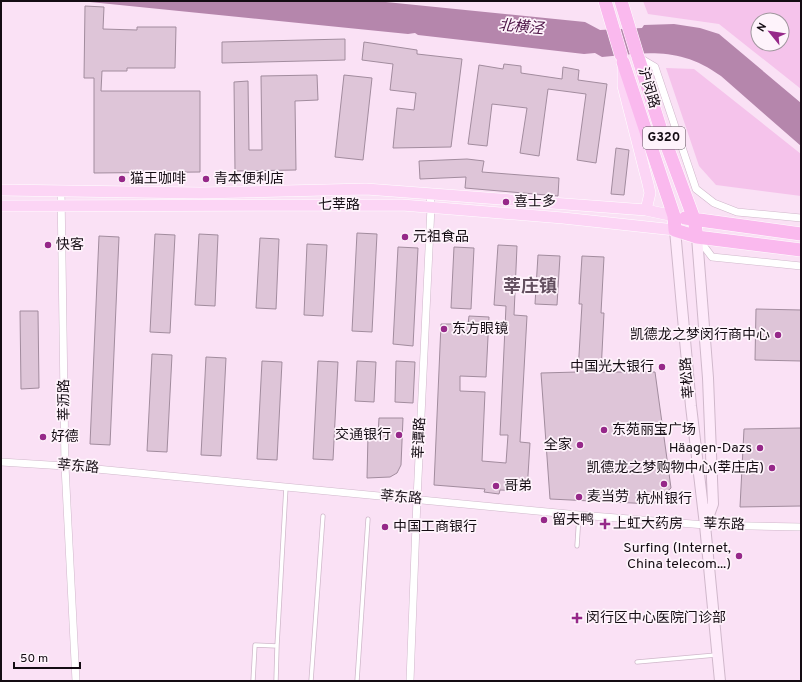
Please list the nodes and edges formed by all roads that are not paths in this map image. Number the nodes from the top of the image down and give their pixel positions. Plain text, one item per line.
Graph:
1 (622, 5) edge
2 (606, 6) edge
3 (637, 56) junction
4 (622, 59) junction
5 (1, 190) edge
6 (61, 190) junction
7 (430, 194) junction
8 (63, 205) junction
9 (1, 206) edge
10 (431, 207) junction
11 (646, 210) junction
12 (674, 216) junction
13 (801, 218) edge
14 (694, 219) junction
15 (675, 230) junction
16 (801, 234) edge
17 (697, 237) junction
18 (801, 250) edge
19 (801, 266) edge
20 (2, 462) edge
21 (65, 466) junction
22 (286, 487) junction
23 (417, 499) junction
24 (579, 515) junction
25 (323, 516) dead end
26 (368, 519) dead end
27 (706, 525) junction
28 (801, 527) edge
29 (577, 546) dead end
30 (277, 646) junction
31 (717, 655) junction
32 (637, 662) dead end
33 (76, 681) edge
34 (254, 681) edge
35 (276, 681) edge
36 (311, 681) edge
37 (357, 681) edge
38 (410, 681) edge
39 (720, 681) edge

1 - 3 highway, 沪闵路 / G320
2 - 4 highway, 沪闵路 / G320
3 - 13 street
3 - 14 highway, 沪闵路 / G320
4 - 11 main road
4 - 12 highway, 沪闵路 / G320
5 - 6 main road, 七莘路
6 - 7 main road, 七莘路
6 - 8 street, 莘沥路
7 - 10 street, 莘谭路
7 - 11 main road, 七莘路
8 - 9 main road, 七莘路
8 - 10 main road, 七莘路
8 - 21 street, 莘沥路
10 - 15 main road, 七莘路
10 - 23 street, 莘谭路
11 - 12 main road, 七莘路
12 - 14 highway
12 - 15 highway, 沪闵路 / G320
14 - 16 highway
14 - 17 highway, 沪闵路 / G320
15 - 17 highway
15 - 27 main road, 莘松路
17 - 18 highway
17 - 19 street
17 - 27 main road, 莘松路
20 - 21 street, 莘东路
21 - 22 street, 莘东路
21 - 33 street, 莘沥路
22 - 23 street, 莘东路
22 - 30 lane
23 - 24 street, 莘东路
23 - 38 street, 莘谭路
24 - 27 street, 莘东路
24 - 29 lane
25 - 36 lane
26 - 37 lane
27 - 28 street, 莘东路
27 - 31 main road, 莘松路
30 - 34 lane
30 - 35 lane
31 - 32 lane
31 - 39 main road, 莘松路

